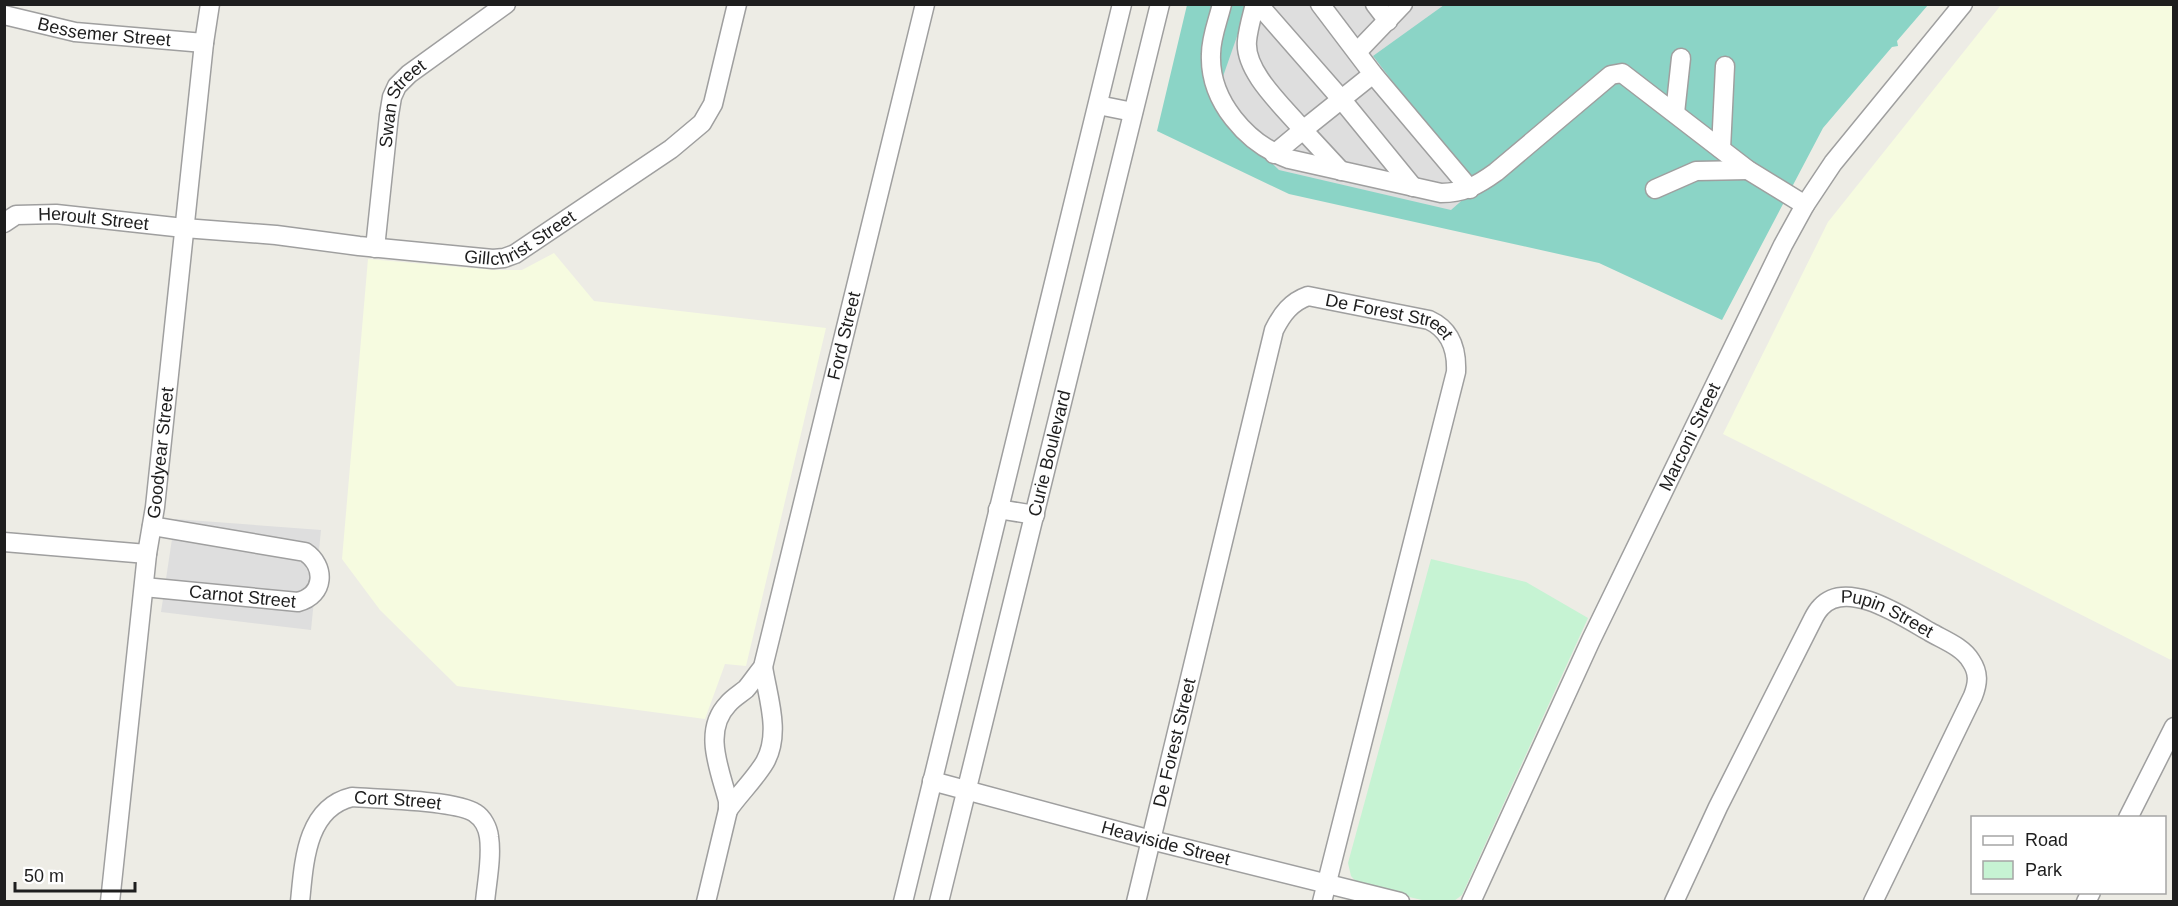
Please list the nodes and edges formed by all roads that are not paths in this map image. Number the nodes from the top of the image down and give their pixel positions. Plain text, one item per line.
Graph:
1 (210, 4) edge
2 (506, 4) edge
3 (737, 4) edge
4 (925, 4) edge
5 (1122, 4) edge
6 (1160, 4) edge
7 (1222, 4) edge
8 (1257, 4) edge
9 (1320, 4) edge
10 (1375, 4) edge
11 (1403, 4) edge
12 (1963, 4) edge
13 (4, 15) edge
14 (1388, 21) junction
15 (204, 43) junction
16 (1357, 52) junction
17 (1681, 58) dead end
18 (1725, 66) dead end
19 (1372, 74) junction
20 (1342, 100) junction
21 (1098, 105) junction
22 (1133, 112) junction
23 (1675, 113) junction
24 (1303, 129) junction
25 (1721, 149) junction
26 (1274, 154) junction
27 (1748, 170) junction
28 (1341, 171) junction
29 (1413, 187) junction
30 (1470, 189) junction
31 (1655, 189) dead end
32 (1805, 205) junction
33 (4, 223) edge
34 (184, 228) junction
35 (375, 248) junction
36 (998, 509) junction
37 (1035, 515) junction
38 (152, 526) junction
39 (4, 542) edge
40 (147, 554) junction
41 (144, 587) junction
42 (763, 667) junction
43 (2174, 727) edge
44 (932, 781) junction
45 (965, 790) junction
46 (728, 810) junction
47 (2129, 816) edge
48 (1151, 840) junction
49 (1327, 882) junction
50 (110, 902) edge
51 (300, 902) edge
52 (485, 902) edge
53 (706, 902) edge
54 (903, 902) edge
55 (939, 902) edge
56 (1136, 902) edge
57 (1322, 902) edge
58 (1400, 902) edge
59 (1470, 902) edge
60 (1674, 902) edge
61 (1873, 902) edge

1 - 15 street, Goodyear Street
2 - 35 street, Swan Street
3 - 35 street, Gillchrist Street
4 - 42 street, Ford Street
5 - 21 street, Curie Boulevard
6 - 22 street, Curie Boulevard
7 - 26 street
8 - 20 street
8 - 24 street
9 - 16 street
10 - 14 street
11 - 14 street
12 - 32 street, Marconi Street
13 - 15 street, Bessemer Street
14 - 16 street
15 - 34 street, Goodyear Street
16 - 19 street
17 - 23 street
18 - 25 street
19 - 20 street
19 - 30 street
20 - 24 street
20 - 29 street
21 - 22 street
21 - 36 street, Curie Boulevard
22 - 37 street, Curie Boulevard
23 - 25 street
23 - 30 street
24 - 26 street
24 - 28 street
25 - 27 street
26 - 28 street
27 - 31 street
27 - 32 street
28 - 29 street
29 - 30 street
32 - 59 street, Marconi Street
33 - 34 street, Heroult Street
34 - 35 street, Gillchrist Street
34 - 38 street, Goodyear Street
36 - 37 street
36 - 44 street, Curie Boulevard
37 - 45 street, Curie Boulevard
38 - 40 street, Goodyear Street
38 - 41 street, Carnot Street
39 - 40 street
40 - 41 street, Goodyear Street
41 - 50 street, Goodyear Street
42 - 46 street, Ford Street
42 - 46 street, Ford Street
43 - 47 street
44 - 45 street, Heaviside Street
44 - 54 street, Curie Boulevard
45 - 48 street, Heaviside Street
45 - 55 street, Curie Boulevard
46 - 53 street, Ford Street
48 - 49 street, Heaviside Street
48 - 49 street, De Forest Street
48 - 56 street, De Forest Street
49 - 57 street, De Forest Street
49 - 58 street, Heaviside Street
51 - 52 street, Cort Street
60 - 61 street, Pupin Street

